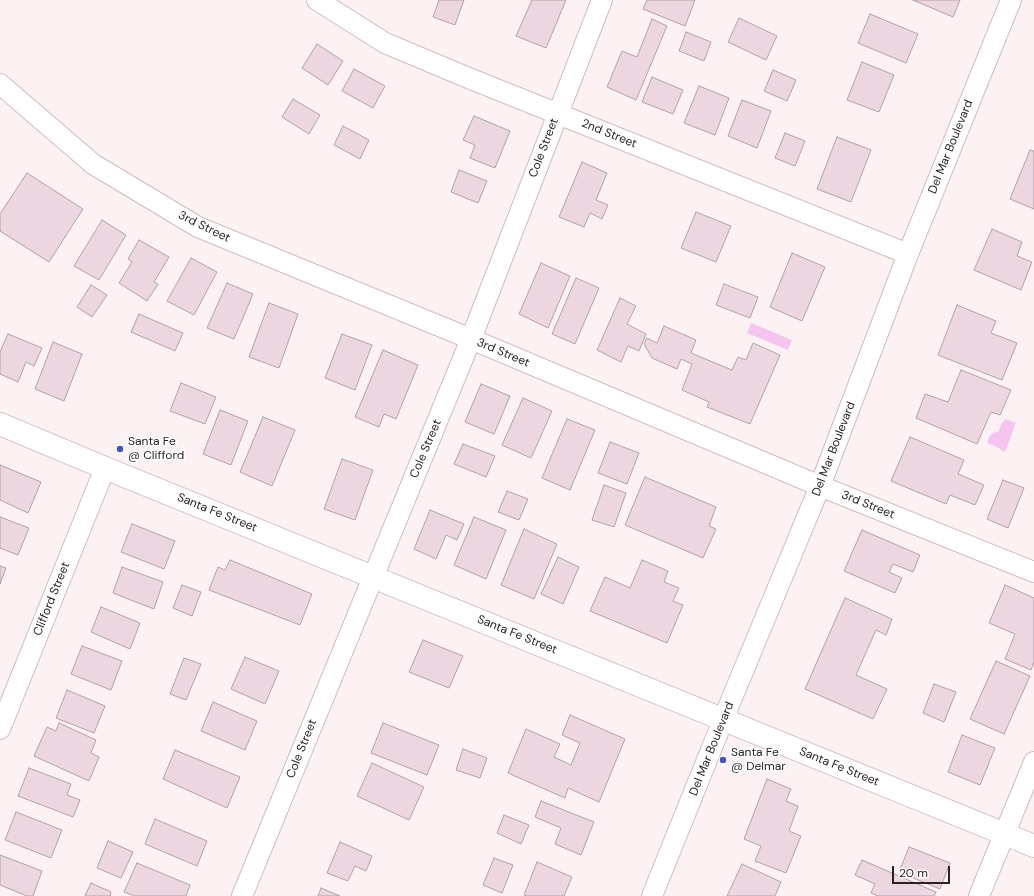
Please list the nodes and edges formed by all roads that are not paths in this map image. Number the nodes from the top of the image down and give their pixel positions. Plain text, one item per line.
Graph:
1 (317, 0) edge
2 (602, 0) edge
3 (1012, 0) edge
4 (0, 84) edge
5 (558, 113) junction
6 (908, 254) junction
7 (471, 339) junction
8 (0, 424) edge
9 (105, 468) junction
10 (820, 486) junction
11 (1034, 572) edge
12 (373, 576) junction
13 (723, 720) junction
14 (0, 729) edge
15 (1034, 762) edge
16 (1005, 834) junction
17 (1034, 846) edge
18 (242, 896) edge
19 (652, 896) edge
20 (979, 896) edge

1 - 5 street, 2nd Street
2 - 5 street, Cole Street
3 - 6 street, Del Mar Boulevard
4 - 7 street, 3rd Street
5 - 6 street, 2nd Street
5 - 7 street, Cole Street
6 - 10 street, Del Mar Boulevard
7 - 10 street, 3rd Street
7 - 12 street, Cole Street
8 - 9 main road, Santa Fe Street
9 - 12 main road, Santa Fe Street
9 - 14 street, Clifford Street
10 - 11 street, 3rd Street
10 - 13 street, Del Mar Boulevard
12 - 13 main road, Santa Fe Street
12 - 18 street, Cole Street
13 - 16 main road, Santa Fe Street
13 - 19 street, Del Mar Boulevard
15 - 16 street
16 - 17 main road, Santa Fe Street
16 - 20 street

